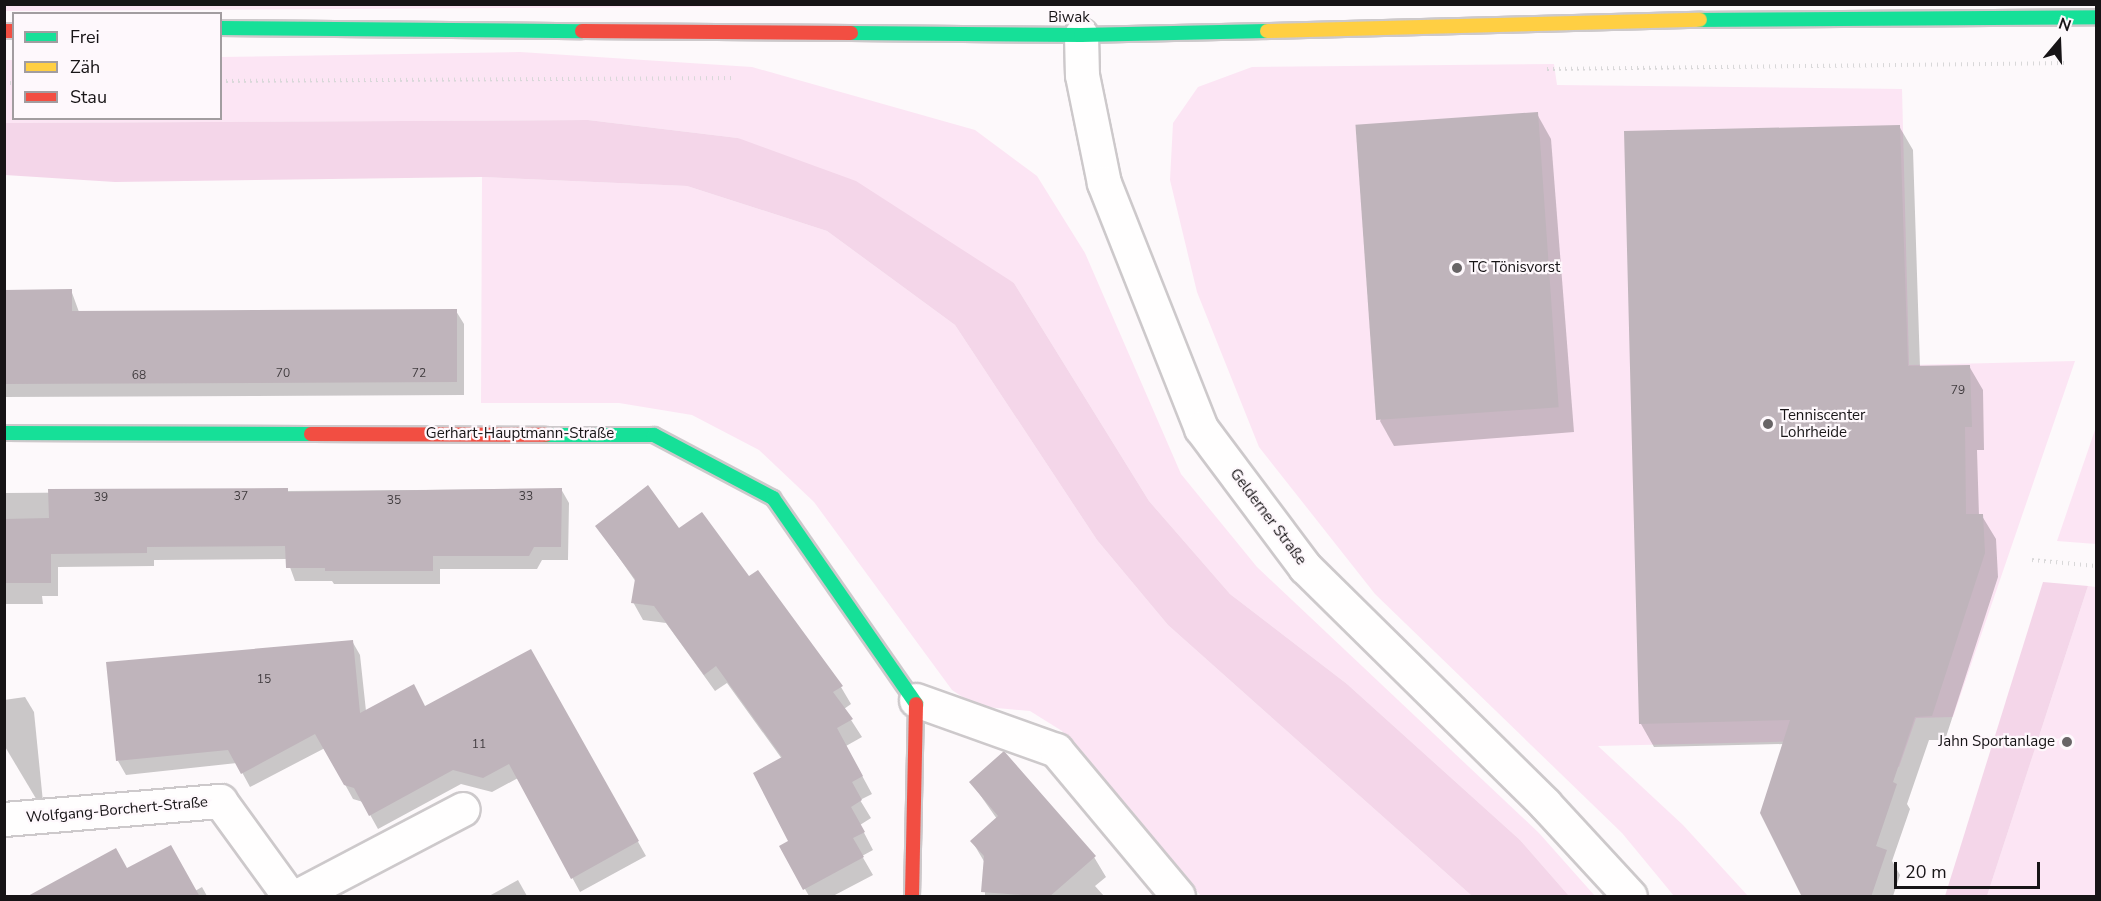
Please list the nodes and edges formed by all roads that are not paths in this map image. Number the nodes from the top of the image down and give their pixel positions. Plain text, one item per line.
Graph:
1 (2097, 17) edge
2 (222, 28) edge
3 (1081, 35) junction
4 (4, 433) edge
5 (916, 700) junction
6 (463, 809) dead end
7 (4, 819) edge
8 (289, 897) edge
9 (297, 897) edge
10 (912, 897) edge
11 (1178, 897) edge
12 (1630, 897) edge

1 - 3 street, Biwak
2 - 3 street, Biwak
3 - 12 street, Gelderner Straße
4 - 5 street, Gerhart-Hauptmann-Straße
5 - 10 street
5 - 11 street
6 - 9 street
7 - 8 street, Wolfgang-Borchert-Straße

